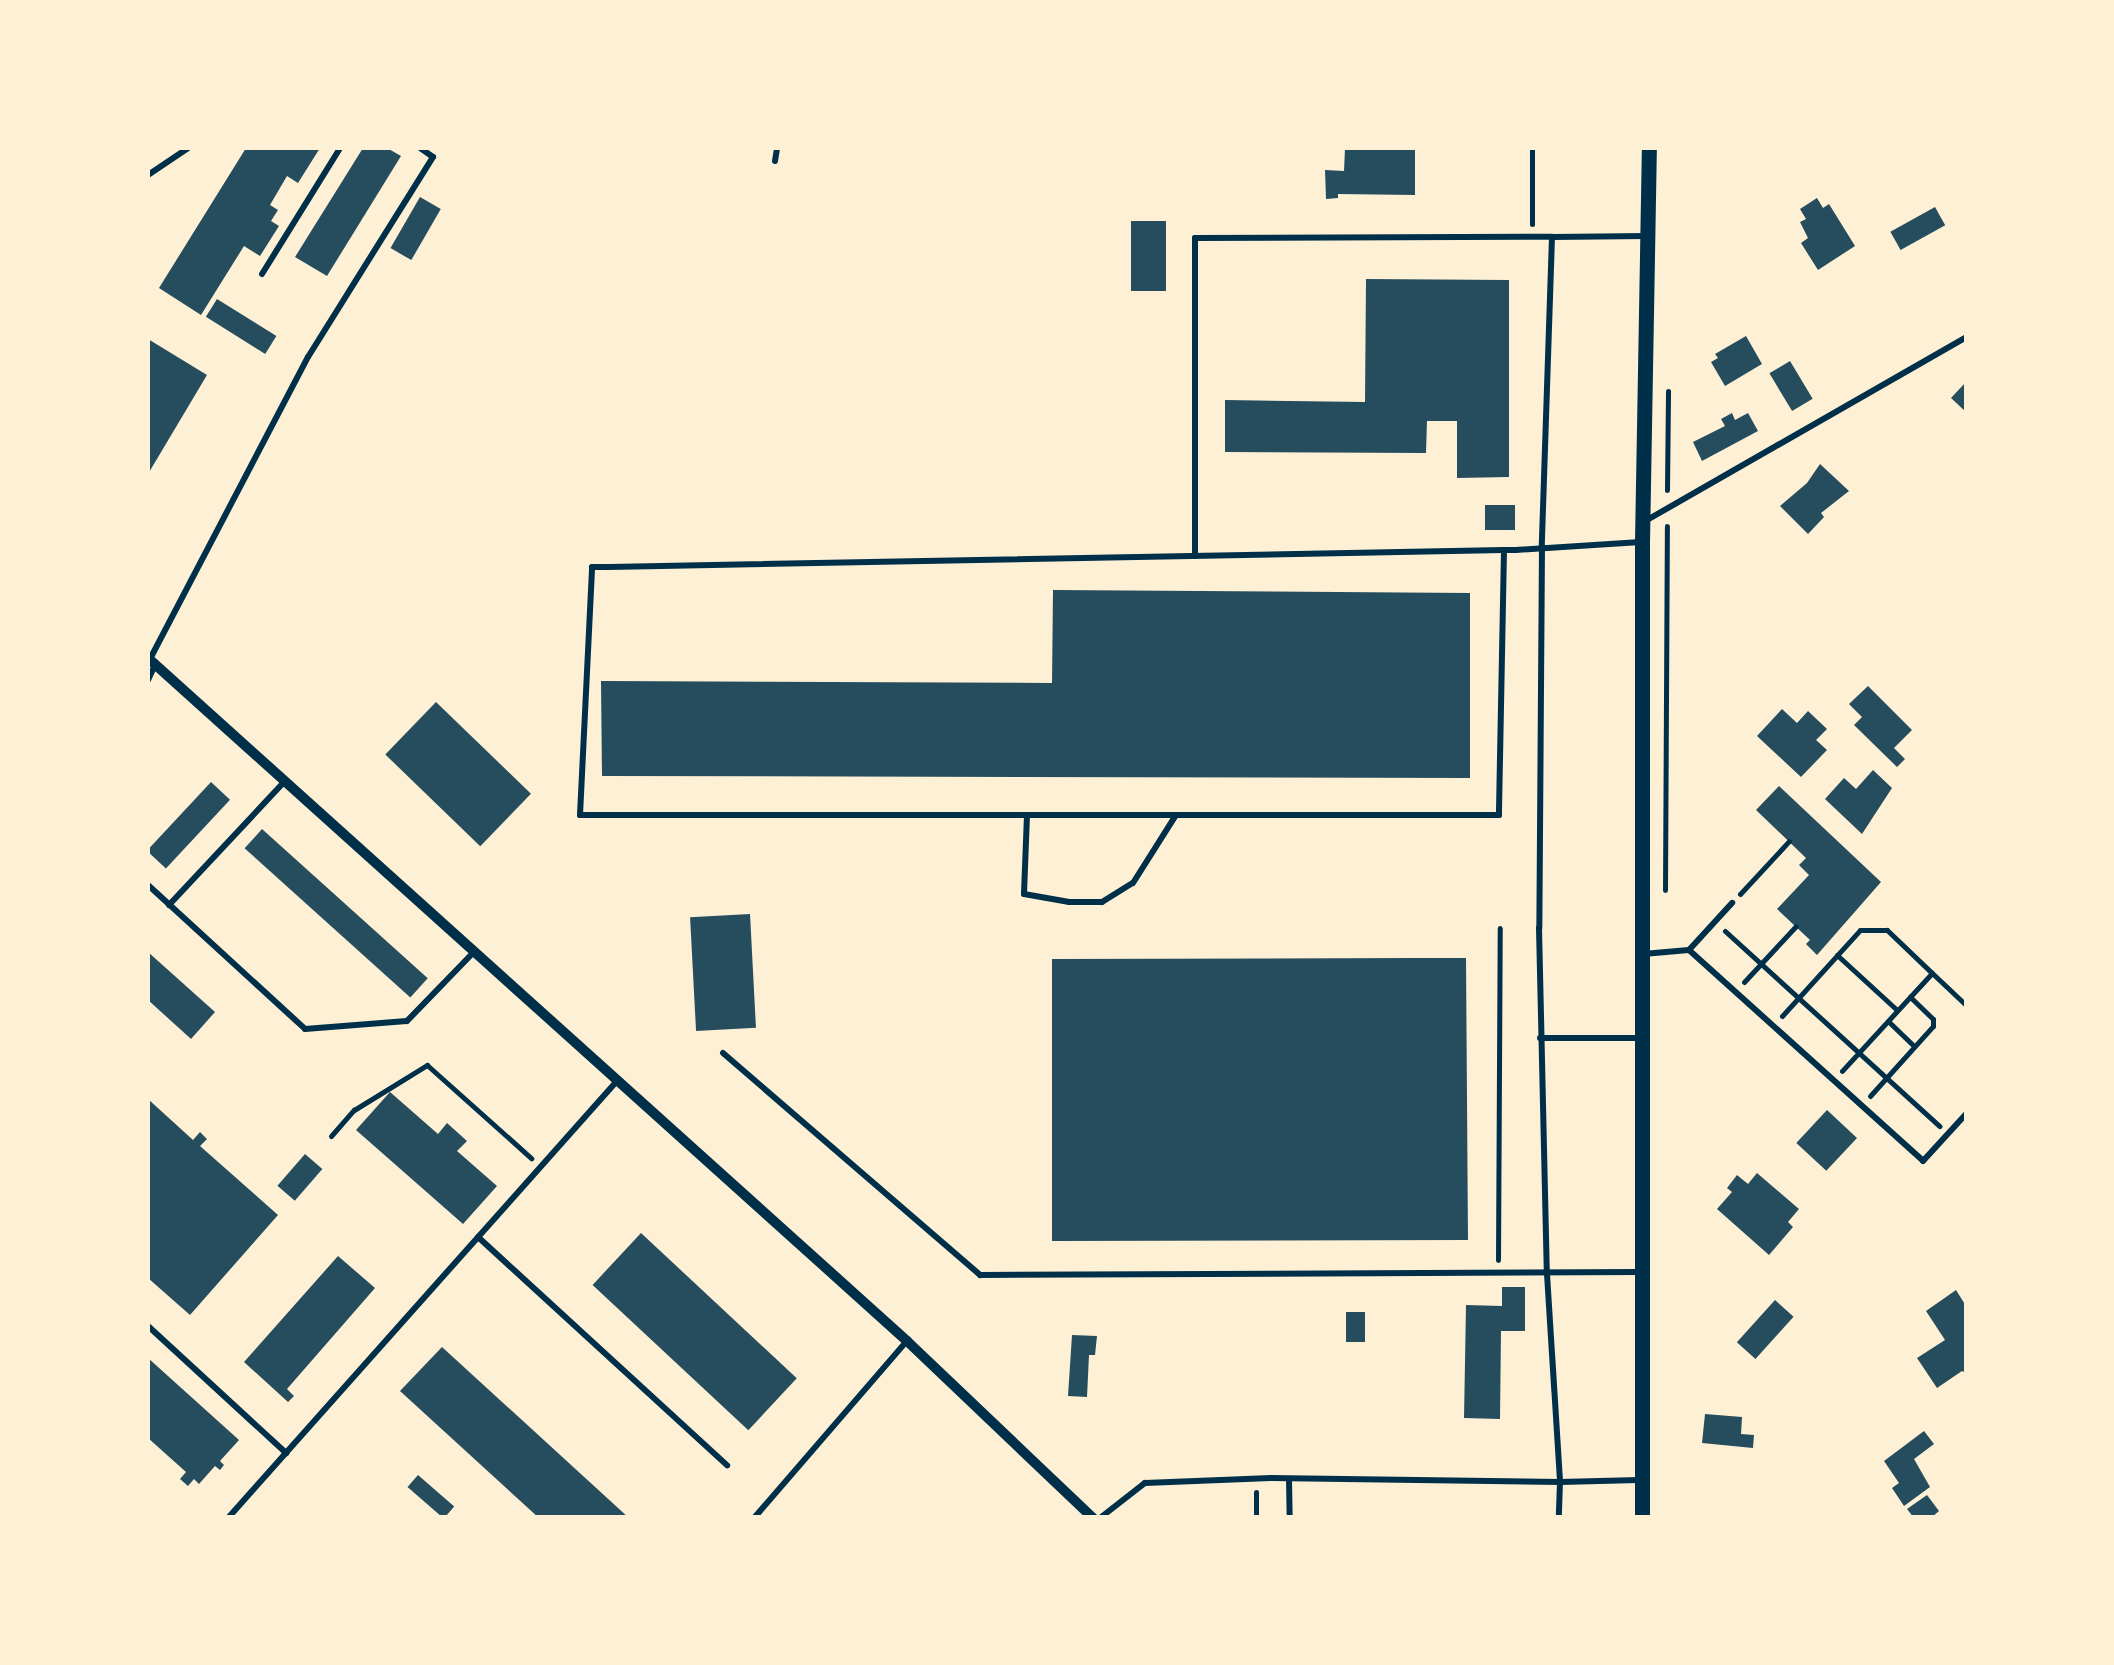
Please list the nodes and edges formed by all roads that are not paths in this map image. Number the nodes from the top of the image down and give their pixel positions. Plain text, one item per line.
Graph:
1 (188, 148) edge
2 (340, 148) edge
3 (420, 148) edge
4 (777, 148) edge
5 (1649, 148) edge
6 (775, 161) dead end
7 (148, 174) edge
8 (1648, 236) junction
9 (1552, 237) junction
10 (262, 274) dead end
11 (1966, 337) edge
12 (1643, 522) junction
13 (1642, 542) junction
14 (1542, 546) junction
15 (1504, 550) junction
16 (1195, 556) junction
17 (151, 661) edge
18 (148, 680) edge
19 (282, 783) junction
20 (1026, 815) junction
21 (1176, 815) junction
22 (148, 885) edge
23 (1732, 903) road end
24 (169, 905) junction
25 (1689, 950) junction
26 (473, 954) junction
27 (1642, 954) junction
28 (1540, 1038) junction
29 (1642, 1038) junction
30 (724, 1053) dead end
31 (616, 1082) junction
32 (1966, 1114) edge
33 (478, 1237) junction
34 (1642, 1272) junction
35 (1547, 1274) junction
36 (148, 1326) edge
37 (907, 1341) junction
38 (286, 1453) junction
39 (727, 1466) dead end
40 (1289, 1478) junction
41 (1643, 1480) junction
42 (1560, 1482) junction
43 (228, 1518) edge
44 (754, 1518) edge
45 (1097, 1518) edge
46 (1290, 1518) edge
47 (1559, 1518) edge
48 (1642, 1518) edge

1 - 7 lane
2 - 10 lane
3 - 17 lane
4 - 6 lane
5 - 8 street
8 - 9 lane
8 - 12 street
9 - 14 lane
9 - 16 lane
11 - 12 lane
12 - 13 street
13 - 14 lane
13 - 27 street
14 - 15 lane
14 - 28 lane
15 - 16 lane
15 - 21 lane
16 - 20 lane
17 - 18 lane
17 - 19 street
19 - 24 lane
19 - 26 street
20 - 21 lane
20 - 21 lane
22 - 24 lane
23 - 25 lane
24 - 26 lane
25 - 27 lane
25 - 32 lane
26 - 31 street
27 - 29 street
28 - 29 lane
28 - 35 lane
29 - 34 street
30 - 35 lane
31 - 33 lane
31 - 37 street
33 - 38 lane
33 - 39 lane
34 - 35 lane
34 - 41 street
35 - 42 lane
36 - 38 lane
37 - 44 lane
37 - 45 street
38 - 43 lane
40 - 42 lane
40 - 45 lane
40 - 46 lane
41 - 42 lane
41 - 48 street
42 - 47 lane

